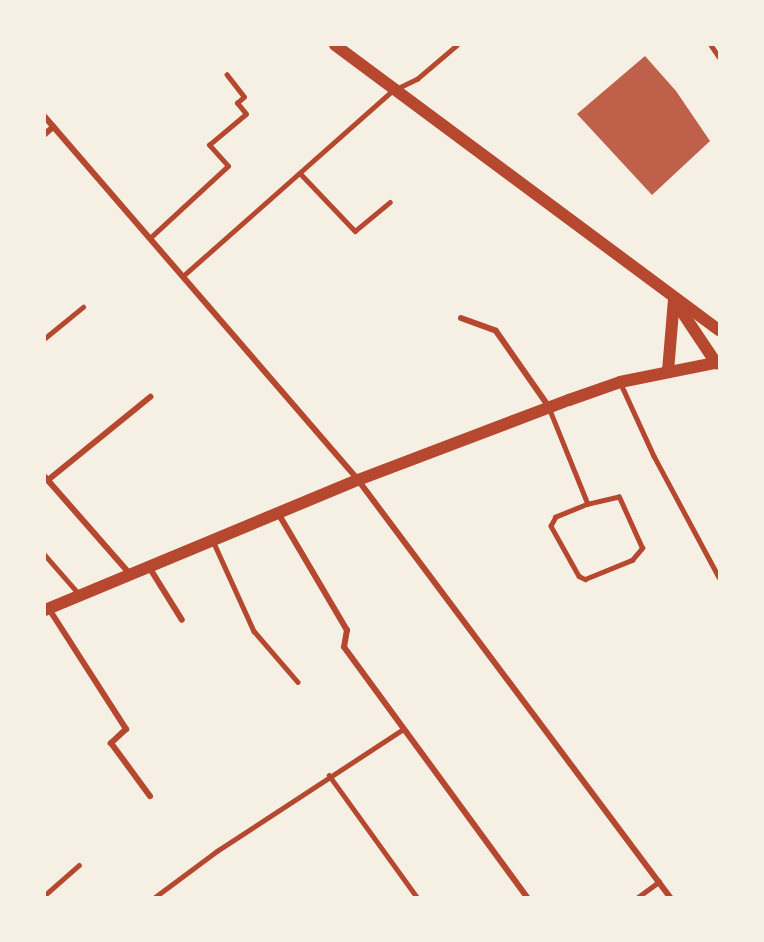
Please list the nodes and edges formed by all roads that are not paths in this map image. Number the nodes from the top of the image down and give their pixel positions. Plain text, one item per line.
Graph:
1 (334, 45) edge
2 (457, 45) edge
3 (711, 45) edge
4 (719, 57) edge
5 (227, 75) dead end
6 (392, 91) junction
7 (45, 117) edge
8 (53, 127) junction
9 (45, 134) edge
10 (300, 173) junction
11 (390, 202) dead end
12 (150, 238) junction
13 (183, 276) junction
14 (674, 300) junction
15 (83, 307) dead end
16 (461, 318) dead end
17 (719, 330) edge
18 (45, 338) edge
19 (717, 363) edge
20 (668, 371) junction
21 (620, 382) junction
22 (150, 397) dead end
23 (549, 408) junction
24 (46, 479) edge
25 (358, 480) junction
26 (588, 504) junction
27 (278, 513) junction
28 (213, 540) junction
29 (45, 555) edge
30 (148, 567) junction
31 (130, 575) junction
32 (719, 577) edge
33 (80, 595) junction
34 (47, 609) edge
35 (182, 620) dead end
36 (298, 682) dead end
37 (402, 730) junction
38 (329, 775) junction
39 (150, 796) dead end
40 (79, 865) dead end
41 (659, 882) junction
42 (45, 895) edge
43 (155, 897) edge
44 (417, 897) edge
45 (527, 897) edge
46 (638, 897) edge
47 (670, 897) edge

1 - 6 main road
2 - 6 lane
3 - 4 lane
5 - 12 lane
6 - 10 lane
6 - 14 main road
7 - 8 street
8 - 9 street
8 - 12 street
10 - 11 lane
10 - 13 lane
12 - 13 street
13 - 25 street
14 - 17 main road
14 - 19 main road
14 - 20 main road
15 - 18 lane
16 - 23 street
19 - 20 main road
20 - 21 main road
21 - 23 main road
21 - 32 lane
22 - 24 street
23 - 25 main road
23 - 26 lane
24 - 31 street
25 - 27 main road
25 - 41 street
26 - 26 lane
27 - 28 main road
27 - 37 street
28 - 30 main road
28 - 36 lane
29 - 33 lane
30 - 31 main road
30 - 35 street
31 - 33 main road
33 - 34 main road
34 - 39 street
37 - 38 lane
37 - 45 street
38 - 43 lane
38 - 44 lane
40 - 42 lane
41 - 46 lane
41 - 47 street

